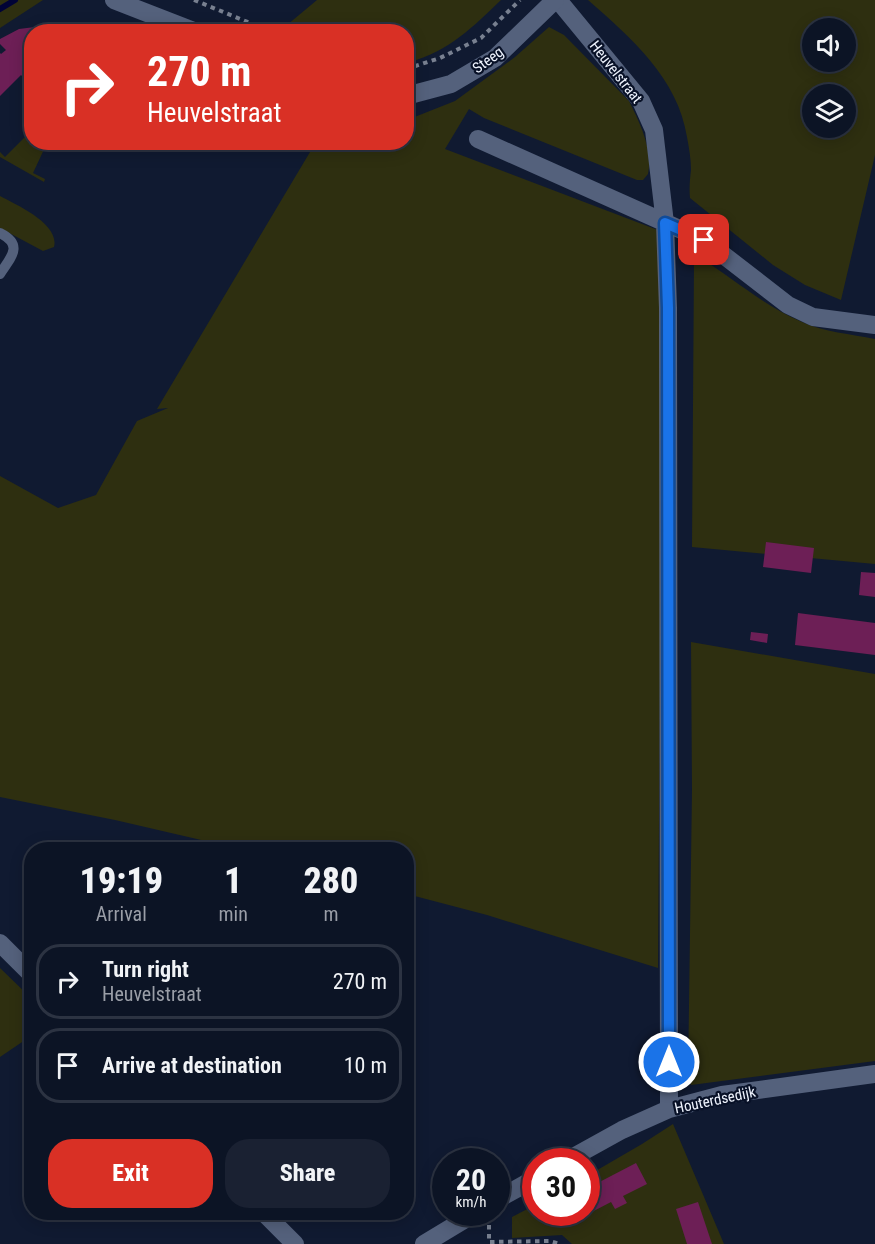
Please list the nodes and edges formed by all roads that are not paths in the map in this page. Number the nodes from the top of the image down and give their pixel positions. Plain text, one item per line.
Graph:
1 (114, 0) edge
2 (556, 0) edge
3 (176, 24) edge
4 (414, 94) edge
5 (478, 139) dead end
6 (665, 223) junction
7 (0, 233) edge
8 (0, 274) edge
9 (875, 325) edge
10 (0, 943) edge
11 (24, 967) edge
12 (875, 1074) edge
13 (669, 1109) junction
14 (589, 1148) edge
15 (271, 1220) edge
16 (463, 1226) edge
17 (295, 1244) edge
18 (424, 1244) edge

1 - 3 street
2 - 4 street, Steeg
2 - 6 street, Heuvelstraat
5 - 6 street
6 - 9 street
6 - 13 street, Heuvelstraat
7 - 8 lane
10 - 11 street
12 - 13 street, Houterdsedijk
13 - 14 street, Houterdsedijk
15 - 17 street
16 - 18 street

